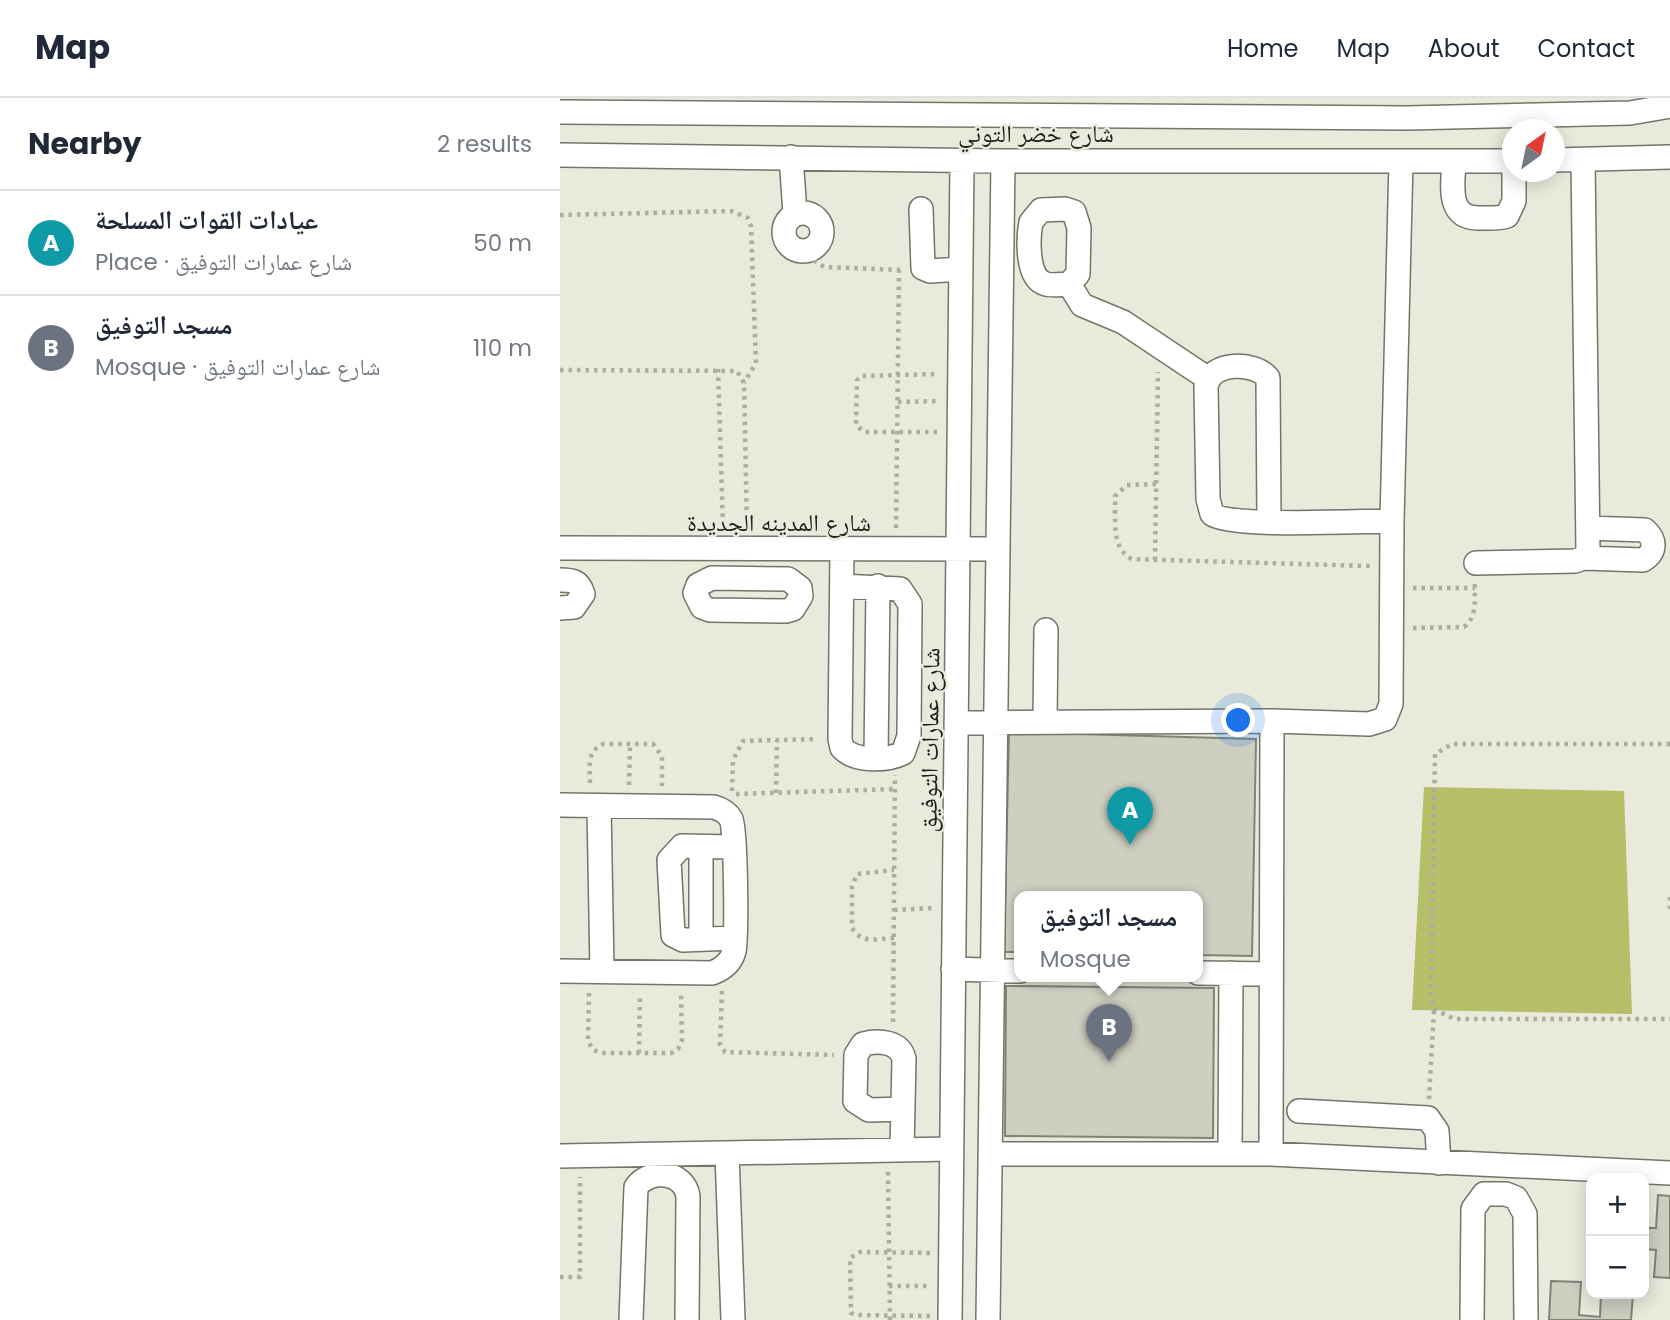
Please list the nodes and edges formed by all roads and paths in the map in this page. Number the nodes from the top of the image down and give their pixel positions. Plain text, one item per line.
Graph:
1 (1670, 106) edge
2 (1558, 107) edge
3 (1260, 108) edge
4 (1358, 108) edge
5 (1407, 108) edge
6 (560, 112) edge
7 (560, 155) edge
8 (792, 157) junction
9 (1670, 157) edge
10 (1565, 160) edge
11 (1583, 160) junction
12 (962, 161) junction
13 (1003, 161) junction
14 (1454, 161) junction
15 (1502, 161) edge
16 (1401, 162) junction
17 (1514, 182) edge
18 (921, 209) dead end
19 (560, 215) edge
20 (811, 251) joint
21 (1031, 261) junction
22 (1002, 262) junction
23 (961, 269) junction
24 (899, 270) junction
25 (926, 270) junction
26 (1069, 284) junction
27 (1158, 346) junction
28 (718, 369) junction
29 (560, 370) edge
30 (898, 374) junction
31 (960, 374) junction
32 (1207, 378) junction
33 (744, 383) junction
34 (960, 401) junction
35 (898, 402) junction
36 (959, 431) junction
37 (897, 432) junction
38 (1156, 484) junction
39 (1269, 521) junction
40 (1392, 521) junction
41 (1588, 528) junction
42 (560, 548) edge
43 (718, 549) junction
44 (747, 549) junction
45 (842, 549) junction
46 (896, 549) junction
47 (958, 549) junction
48 (998, 550) junction
49 (1584, 558) junction
50 (1155, 560) junction
51 (1476, 563) joint
52 (1392, 577) junction
53 (712, 578) dead end
54 (560, 580) edge
55 (842, 586) junction
56 (878, 586) junction
57 (1475, 587) junction
58 (560, 608) edge
59 (1392, 628) junction
60 (1046, 630) dead end
61 (1045, 721) junction
62 (1272, 721) junction
63 (956, 723) junction
64 (996, 723) junction
65 (840, 739) junction
66 (777, 740) junction
67 (630, 744) junction
68 (1670, 744) edge
69 (885, 757) junction
70 (895, 789) junction
71 (776, 793) junction
72 (560, 804) edge
73 (595, 805) junction
74 (628, 806) junction
75 (663, 806) junction
76 (731, 806) junction
77 (701, 847) junction
78 (734, 847) junction
79 (894, 870) junction
80 (1670, 897) edge
81 (954, 907) junction
82 (894, 910) junction
83 (1670, 911) edge
84 (734, 938) junction
85 (894, 938) junction
86 (701, 939) junction
87 (723, 969) junction
88 (953, 969) junction
89 (560, 971) edge
90 (596, 971) junction
91 (993, 971) junction
92 (1014, 971) edge
93 (640, 972) junction
94 (681, 972) junction
95 (1203, 973) edge
96 (1231, 973) junction
97 (1271, 974) junction
98 (1434, 1009) junction
99 (1670, 1019) edge
100 (893, 1044) junction
101 (639, 1053) junction
102 (856, 1055) junction
103 (903, 1109) junction
104 (1299, 1111) dead end
105 (1428, 1118) junction
106 (951, 1149) junction
107 (895, 1150) junction
108 (727, 1153) junction
109 (991, 1154) junction
110 (1230, 1154) junction
111 (1270, 1154) junction
112 (570, 1156) edge
113 (1439, 1163) junction
114 (661, 1165) junction
115 (1484, 1165) junction
116 (1670, 1173) edge
117 (1484, 1194) junction
118 (889, 1253) junction
119 (950, 1253) junction
120 (560, 1277) edge
121 (889, 1286) junction
122 (950, 1286) junction
123 (890, 1318) edge
124 (950, 1318) edge
125 (631, 1320) edge
126 (687, 1320) edge
127 (733, 1320) edge
128 (988, 1320) edge
129 (1472, 1320) edge
130 (1526, 1320) edge

1 - 2 street, شارع خضر التوني
2 - 5 street, شارع خضر التوني
3 - 4 street, شارع خضر التوني
3 - 6 street, شارع خضر التوني
4 - 5 street, شارع خضر التوني
7 - 8 street, شارع خضر التوني
8 - 12 street, شارع خضر التوني
8 - 20 street
9 - 11 street
10 - 11 street
11 - 41 street
12 - 13 street, شارع خضر التوني
12 - 23 street, شارع عمارات التوفيق
13 - 16 street, شارع خضر التوني
13 - 22 street
14 - 15 street, شارع خضر التوني
14 - 16 street, شارع خضر التوني
14 - 17 street
16 - 40 street
18 - 25 street
19 - 33 path
20 - 24 path
21 - 22 street
21 - 26 street
21 - 26 street
22 - 48 street
23 - 25 street
23 - 31 street, شارع عمارات التوفيق
24 - 25 path
24 - 30 path
26 - 27 street
27 - 32 street
27 - 38 path
28 - 29 path
28 - 33 path
28 - 43 path
30 - 31 path
30 - 35 path
30 - 37 path
31 - 34 street, شارع عمارات التوفيق
32 - 39 street
32 - 39 street
33 - 44 path
34 - 35 path
34 - 36 street, شارع عمارات التوفيق
35 - 37 path
36 - 37 path
36 - 47 street, شارع عمارات التوفيق
37 - 46 path
38 - 50 path
38 - 50 path
39 - 40 street
40 - 52 street
41 - 49 street
41 - 49 street
42 - 43 street, شارع المدينه الجديدة
43 - 44 street, شارع المدينه الجديدة
43 - 53 street
44 - 45 street, شارع المدينه الجديدة
45 - 46 street, شارع المدينه الجديدة
45 - 55 street
46 - 47 street, شارع المدينه الجديدة
47 - 48 street, شارع المدينه الجديدة
47 - 63 street, شارع عمارات التوفيق
48 - 64 street
49 - 51 street
50 - 52 path
51 - 57 path
52 - 57 path
52 - 59 street
54 - 58 street
55 - 56 street
55 - 65 street
56 - 69 street
56 - 69 street
57 - 59 path
59 - 62 street
60 - 61 street
61 - 62 street
61 - 64 street
62 - 97 street
63 - 64 street
63 - 81 street, شارع عمارات التوفيق
64 - 91 street
65 - 66 path
65 - 69 street
66 - 71 path
66 - 76 path
67 - 73 path
67 - 74 path
67 - 75 path
68 - 98 path
69 - 70 path
70 - 71 path
70 - 79 path
71 - 76 path
72 - 73 street
73 - 74 street
73 - 90 street
74 - 75 street
75 - 76 street
76 - 78 street
77 - 78 street
77 - 86 street
77 - 86 street
78 - 84 street
79 - 82 path
79 - 85 path
80 - 83 path
81 - 82 path
81 - 88 street, شارع عمارات التوفيق
82 - 85 path
84 - 86 street
84 - 87 street
85 - 100 path
87 - 94 street
87 - 102 path
88 - 91 street
88 - 106 street, شارع عمارات التوفيق
89 - 90 street
90 - 93 street
90 - 101 path
91 - 92 street
91 - 109 street
93 - 94 street
93 - 101 path
94 - 101 path
95 - 96 street
96 - 97 street
96 - 110 street
97 - 111 street
98 - 99 path
98 - 105 path
100 - 102 street
100 - 103 street
102 - 103 street
103 - 107 street
104 - 105 street
105 - 113 street
106 - 107 street
106 - 119 street, شارع عمارات التوفيق
107 - 108 street
107 - 118 path
108 - 114 street
108 - 127 street
109 - 110 street
109 - 128 street
110 - 111 street
111 - 113 street
112 - 114 street
112 - 120 path
113 - 115 street
114 - 125 street
114 - 126 street
115 - 116 street
115 - 117 street
117 - 129 street
117 - 130 street
118 - 119 path
118 - 121 path
118 - 123 path
119 - 122 street, شارع عمارات التوفيق
121 - 122 path
121 - 123 path
122 - 124 street, شارع عمارات التوفيق
123 - 124 path

